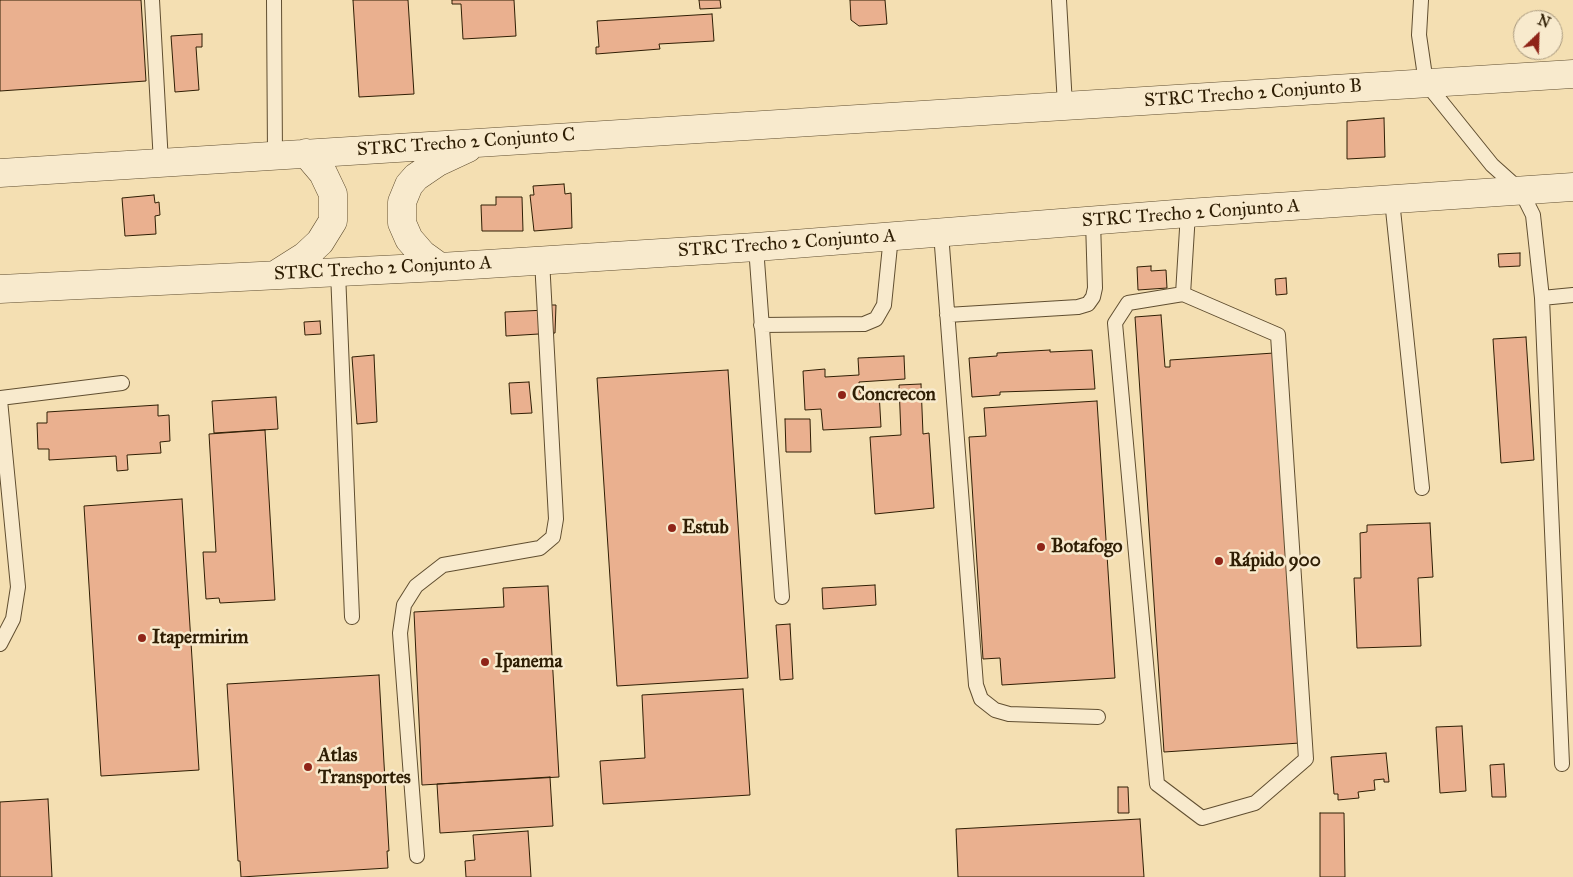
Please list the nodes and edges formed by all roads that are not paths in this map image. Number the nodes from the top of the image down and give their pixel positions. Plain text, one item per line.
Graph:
1 (152, 0) edge
2 (274, 0) edge
3 (1059, 0) edge
4 (1421, 0) edge
5 (1573, 74) edge
6 (1426, 83) junction
7 (1065, 105) junction
8 (932, 113) joint
9 (480, 142) junction
10 (306, 153) junction
11 (275, 155) junction
12 (161, 163) junction
13 (0, 173) edge
14 (1573, 187) edge
15 (1522, 191) junction
16 (1392, 200) junction
17 (1188, 213) junction
18 (1093, 221) junction
19 (941, 233) junction
20 (891, 236) junction
21 (756, 247) junction
22 (542, 260) junction
23 (440, 266) junction
24 (338, 272) junction
25 (274, 276) junction
26 (0, 289) edge
27 (1183, 294) junction
28 (1573, 295) edge
29 (1542, 298) junction
30 (947, 315) junction
31 (761, 325) junction
32 (122, 383) dead end
33 (0, 399) edge
34 (1422, 488) dead end
35 (782, 597) dead end
36 (352, 617) dead end
37 (0, 644) edge
38 (1098, 717) dead end
39 (1562, 764) dead end
40 (417, 856) dead end

1 - 12 lane
2 - 11 lane
3 - 7 lane
4 - 6 lane
5 - 6 street, STRC Trecho 2 Conjunto B
6 - 7 street, STRC Trecho 2 Conjunto B
6 - 15 lane
7 - 8 street, STRC Trecho 2 Conjunto B
8 - 9 street, STRC Trecho 2 Conjunto C
9 - 10 street, STRC Trecho 2 Conjunto C
9 - 23 street
10 - 11 street, STRC Trecho 2 Conjunto C
10 - 25 street
11 - 12 street, STRC Trecho 2 Conjunto C
12 - 13 street, STRC Trecho 2 Conjunto C
14 - 15 street, STRC Trecho 2 Conjunto A
15 - 16 street, STRC Trecho 2 Conjunto A
15 - 29 lane
16 - 17 street, STRC Trecho 2 Conjunto A
16 - 34 lane
17 - 18 street, STRC Trecho 2 Conjunto A
17 - 27 lane
18 - 19 street, STRC Trecho 2 Conjunto A
18 - 30 lane
19 - 20 street, STRC Trecho 2 Conjunto A
19 - 30 lane
20 - 21 street, STRC Trecho 2 Conjunto A
20 - 31 lane
21 - 22 street, STRC Trecho 2 Conjunto A
21 - 31 lane
22 - 23 street, STRC Trecho 2 Conjunto A
22 - 40 lane
23 - 24 street, STRC Trecho 2 Conjunto A
24 - 25 street, STRC Trecho 2 Conjunto A
24 - 36 lane
25 - 26 street, STRC Trecho 2 Conjunto A
27 - 27 lane
28 - 29 lane
29 - 39 lane
30 - 38 lane
31 - 35 lane
32 - 33 lane
33 - 37 lane

